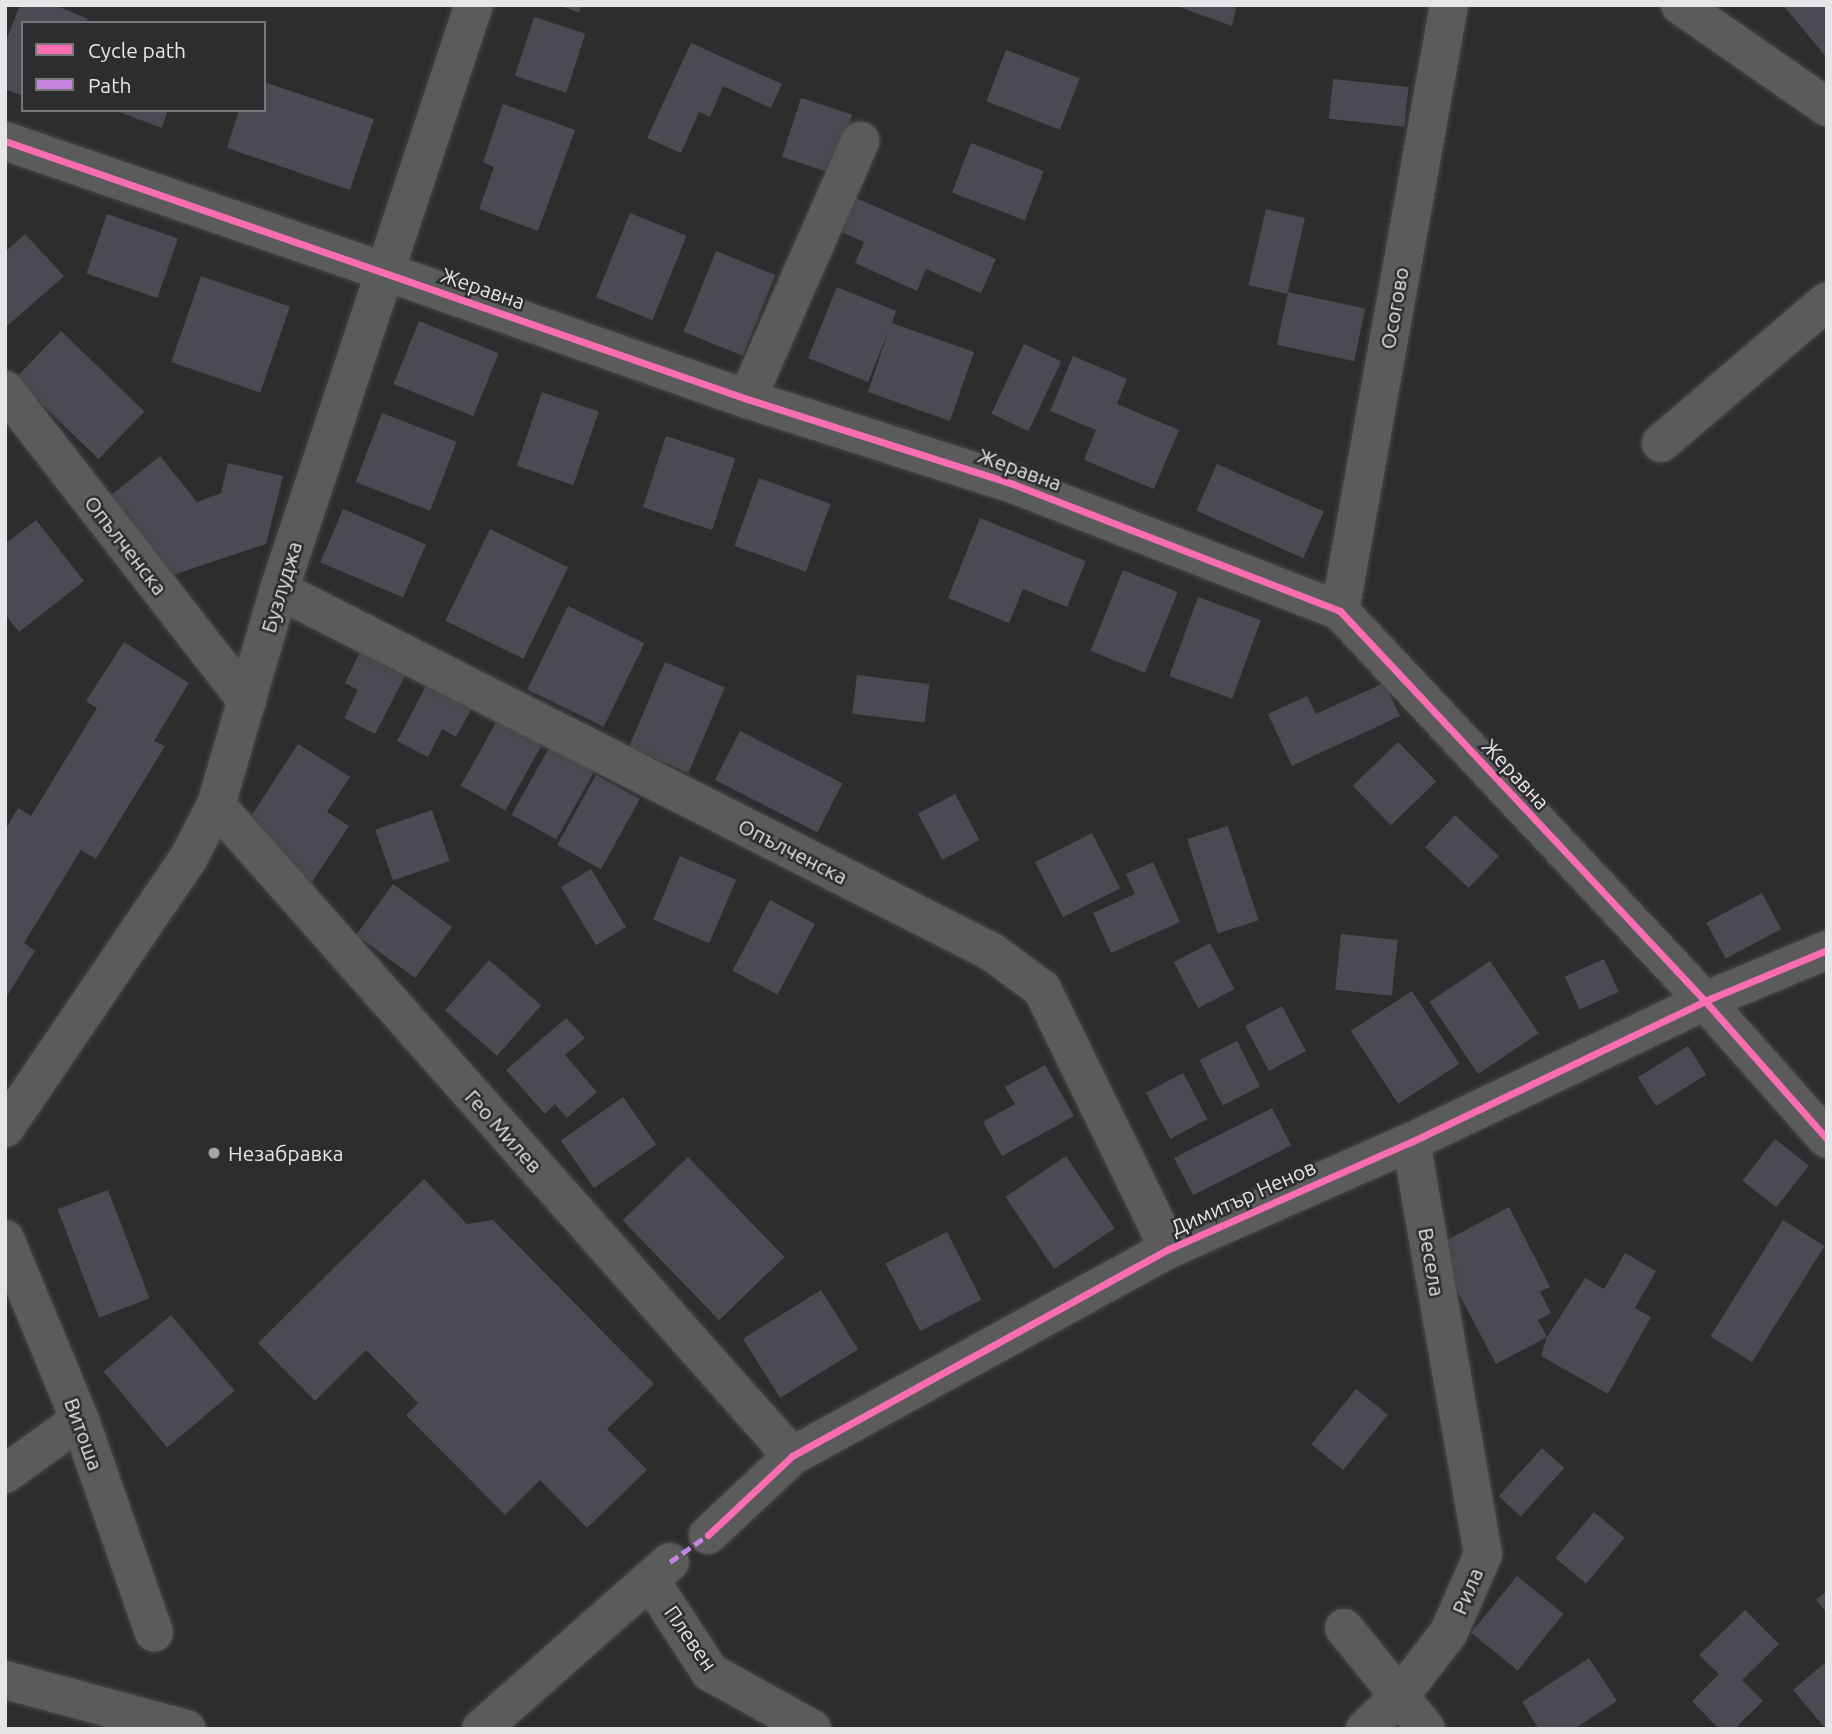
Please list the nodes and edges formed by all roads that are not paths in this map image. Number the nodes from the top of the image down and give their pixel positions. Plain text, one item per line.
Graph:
1 (474, 5) edge
2 (1448, 5) edge
3 (1681, 5) edge
4 (1827, 107) edge
5 (5, 141) edge
6 (860, 141) dead end
7 (386, 272) junction
8 (1827, 300) edge
9 (5, 390) edge
10 (747, 399) junction
11 (1661, 443) dead end
12 (279, 590) junction
13 (1339, 611) junction
14 (247, 701) junction
15 (216, 805) junction
16 (1827, 950) edge
17 (1705, 1001) junction
18 (5, 1128) edge
19 (1827, 1139) edge
20 (1411, 1142) junction
21 (5, 1239) edge
22 (1170, 1249) junction
23 (1453, 1382) joint
24 (80, 1420) junction
25 (793, 1456) junction
26 (5, 1474) edge
27 (708, 1535) dead end
28 (1344, 1628) dead end
29 (154, 1633) dead end
30 (5, 1680) edge
31 (1399, 1697) junction
32 (186, 1729) edge
33 (481, 1729) edge
34 (812, 1729) edge
35 (1365, 1729) edge
36 (1426, 1729) edge

1 - 7 street, Бузлуджа
2 - 13 street, Осогово
3 - 4 street
5 - 7 street, Жеравна
6 - 10 street
7 - 10 street, Жеравна
7 - 12 street, Бузлуджа
8 - 11 street
9 - 14 street, Опълченска
10 - 13 street, Жеравна
12 - 14 street, Бузлуджа
12 - 22 street, Опълченска
13 - 17 street, Жеравна
14 - 15 street, Бузлуджа
15 - 18 street, Бузлуджа
15 - 25 street, Гео Милев
16 - 17 street, Димитър Ненов
17 - 19 street, Жеравна
17 - 20 street, Димитър Ненов
20 - 22 street, Димитър Ненов
20 - 23 street, Весела
21 - 24 street, Витоша
22 - 25 street, Димитър Ненов
23 - 31 street, Рила
24 - 26 street
24 - 29 street, Витоша
25 - 27 street, Димитър Ненов
28 - 31 street
30 - 32 street
31 - 35 street, Рила
31 - 36 street
33 - 34 street, Плевен

